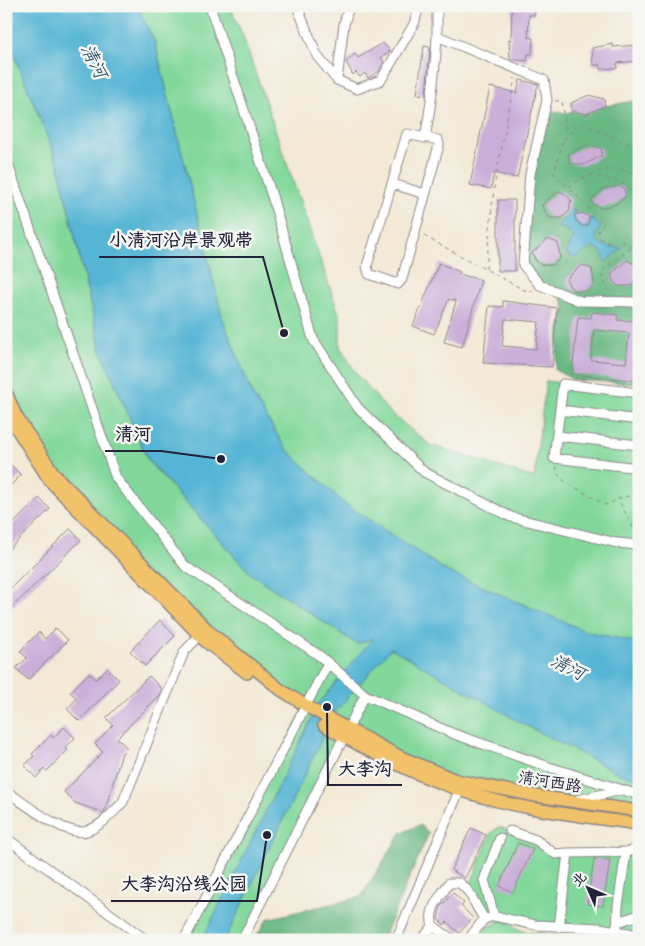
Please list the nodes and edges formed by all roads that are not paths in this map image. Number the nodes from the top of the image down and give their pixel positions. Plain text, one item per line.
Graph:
1 (210, 6) edge
2 (297, 6) edge
3 (349, 6) edge
4 (419, 6) edge
5 (437, 6) edge
6 (437, 36) junction
7 (337, 80) junction
8 (425, 137) junction
9 (6, 159) edge
10 (393, 184) junction
11 (425, 194) junction
12 (639, 302) edge
13 (6, 392) edge
14 (639, 392) edge
15 (560, 410) junction
16 (6, 412) edge
17 (639, 420) edge
18 (557, 436) junction
19 (639, 445) edge
20 (639, 468) edge
21 (639, 544) edge
22 (200, 635) junction
23 (330, 664) junction
24 (363, 692) junction
25 (307, 711) junction
26 (344, 732) junction
27 (460, 784) junction
28 (623, 790) junction
29 (6, 791) edge
30 (639, 795) edge
31 (573, 801) junction
32 (639, 811) edge
33 (639, 824) edge
34 (510, 831) dead end
35 (6, 838) edge
36 (500, 838) dead end
37 (639, 849) edge
38 (626, 852) junction
39 (568, 853) junction
40 (639, 915) edge
41 (494, 916) junction
42 (484, 919) junction
43 (433, 926) junction
44 (559, 927) junction
45 (616, 931) edge
46 (639, 935) edge
47 (146, 940) edge
48 (184, 940) edge
49 (242, 940) edge
50 (396, 940) edge
51 (422, 940) edge
52 (452, 940) edge
53 (468, 940) edge

1 - 21 street
2 - 7 street
3 - 7 street
4 - 7 street
5 - 6 street
6 - 8 street
6 - 12 street
8 - 10 street
8 - 11 street
9 - 23 street
10 - 11 street
10 - 11 street
13 - 25 main road
14 - 15 street
15 - 17 street
15 - 18 street
16 - 22 main road
18 - 19 street
18 - 20 street
22 - 25 main road
22 - 29 street
23 - 24 street
23 - 25 street
24 - 26 street
24 - 28 street
25 - 26 main road
25 - 48 street
26 - 27 main road
26 - 49 street
27 - 31 main road, 清河西路
27 - 33 main road
27 - 50 street
28 - 30 street
28 - 31 street
31 - 32 main road, 清河西路
34 - 39 street
35 - 47 street
36 - 41 street
37 - 38 street
38 - 39 street
38 - 45 street
39 - 44 street
40 - 45 street
41 - 42 street
41 - 44 street
42 - 43 street
42 - 53 street
43 - 51 street
43 - 52 street
44 - 45 street
45 - 46 street

